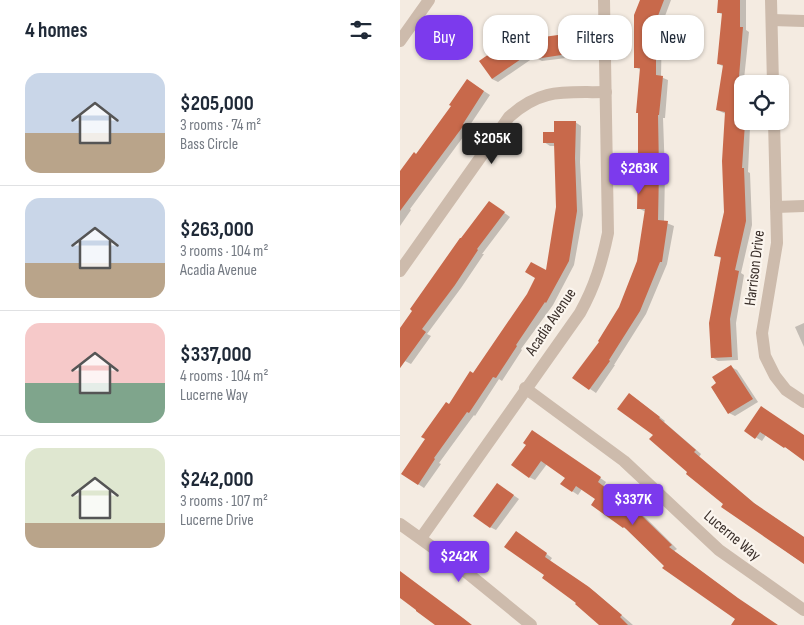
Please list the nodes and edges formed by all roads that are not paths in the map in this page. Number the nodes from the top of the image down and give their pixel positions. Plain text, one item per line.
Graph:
1 (429, 0) edge
2 (604, 0) edge
3 (771, 0) edge
4 (772, 20) junction
5 (804, 21) edge
6 (400, 42) edge
7 (773, 75) edge
8 (606, 92) junction
9 (774, 130) edge
10 (804, 206) edge
11 (776, 207) junction
12 (400, 271) edge
13 (526, 388) junction
14 (804, 402) edge
15 (400, 524) edge
16 (421, 538) junction
17 (804, 610) edge
18 (531, 625) edge

1 - 6 street
2 - 8 street, Acadia Avenue
3 - 4 street
4 - 5 street
4 - 7 street
8 - 12 street
8 - 13 street, Acadia Avenue
9 - 11 street, Harrison Drive
10 - 11 street
11 - 14 street, Harrison Drive
13 - 16 street, Acadia Avenue
13 - 17 street, Lucerne Way
15 - 16 street
16 - 18 street

